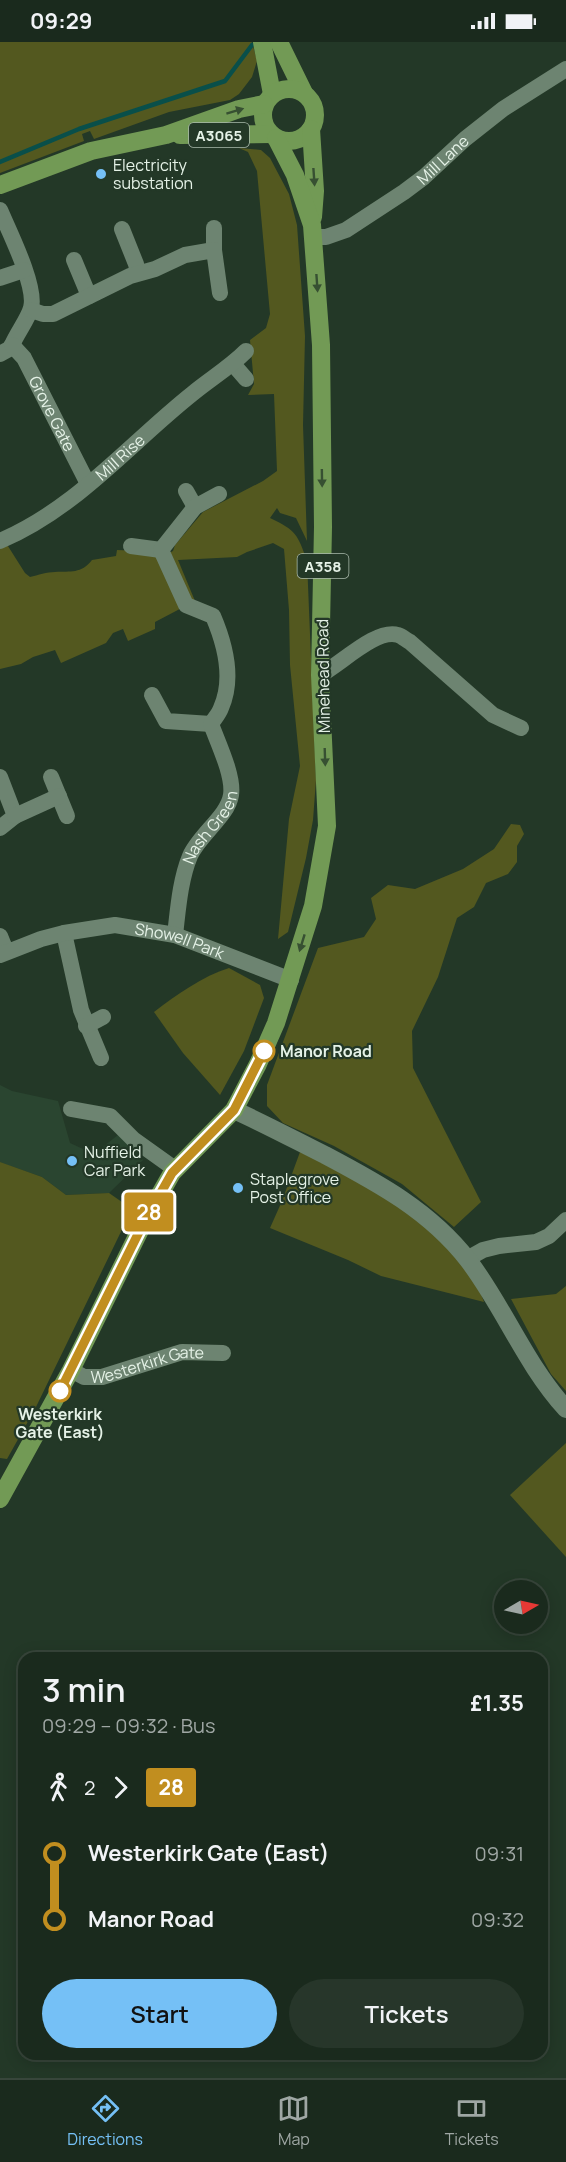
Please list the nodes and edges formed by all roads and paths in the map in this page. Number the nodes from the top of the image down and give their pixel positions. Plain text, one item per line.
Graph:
1 (262, 42) edge
2 (279, 42) edge
3 (566, 69) edge
4 (304, 93) junction
5 (268, 99) junction
6 (311, 129) junction
7 (166, 135) junction
8 (274, 136) junction
9 (0, 185) edge
10 (0, 210) edge
11 (214, 228) dead end
12 (122, 230) dead end
13 (313, 231) junction
14 (214, 250) junction
15 (74, 260) dead end
16 (24, 270) junction
17 (138, 273) junction
18 (0, 278) edge
19 (220, 293) dead end
20 (89, 296) junction
21 (31, 310) junction
22 (6, 350) edge
23 (246, 351) dead end
24 (233, 364) junction
25 (246, 379) dead end
26 (87, 485) junction
27 (186, 491) dead end
28 (219, 494) dead end
29 (195, 507) junction
30 (0, 541) edge
31 (131, 546) dead end
32 (160, 550) junction
33 (320, 675) junction
34 (152, 695) dead end
35 (211, 724) junction
36 (521, 728) dead end
37 (0, 777) edge
38 (51, 777) dead end
39 (59, 796) junction
40 (15, 816) junction
41 (68, 816) dead end
42 (0, 828) edge
43 (63, 933) junction
44 (175, 934) junction
45 (2, 947) edge
46 (291, 980) junction
47 (104, 1017) dead end
48 (86, 1026) junction
49 (101, 1058) dead end
50 (71, 1109) dead end
51 (234, 1110) junction
52 (175, 1169) junction
53 (566, 1220) edge
54 (467, 1259) junction
55 (223, 1353) dead end
56 (71, 1370) junction
57 (566, 1409) edge
58 (0, 1498) edge

1 - 5 main road, A358
2 - 4 main road, A358
3 - 13 street, Mill Lane
4 - 5 main road
4 - 6 main road, A358
7 -> 5 main road, A3065
5 - 8 main road, A358
6 - 8 main road
6 -> 13 main road, Minehead Road / A358
7 - 8 main road, A3065
7 - 9 main road, A3065
8 - 13 main road, Minehead Road / A358
10 - 16 street
11 - 14 street
12 - 17 street
13 -> 33 main road, Minehead Road / A358
14 - 17 street
14 - 19 street
15 - 20 street
16 - 18 street
16 - 21 street
17 - 20 street
20 - 21 street
21 - 22 street, Grove Gate
22 - 26 street, Grove Gate
23 - 24 street, Mill Rise
24 - 25 street
24 - 26 street, Mill Rise
26 - 30 street, Mill Rise
27 - 29 street
28 - 29 street
29 - 32 street
31 - 32 street
32 - 35 street
33 - 36 street
33 -> 46 main road, Minehead Road / A358
34 - 35 street
35 - 44 street, Nash Green
37 - 40 street
38 - 39 street
39 - 40 street
39 - 41 street
40 - 42 street
43 - 44 street, Showell Park
43 - 45 street, Showell Park
43 - 48 street
44 - 46 street, Showell Park
46 - 51 main road, Minehead Road / A358
47 - 48 street
48 - 49 street
50 - 52 street
51 - 52 main road, A358
51 - 54 street
52 - 56 main road, A358
53 - 54 street
54 - 57 street
55 - 56 street, Westerkirk Gate
56 - 58 main road, A358

